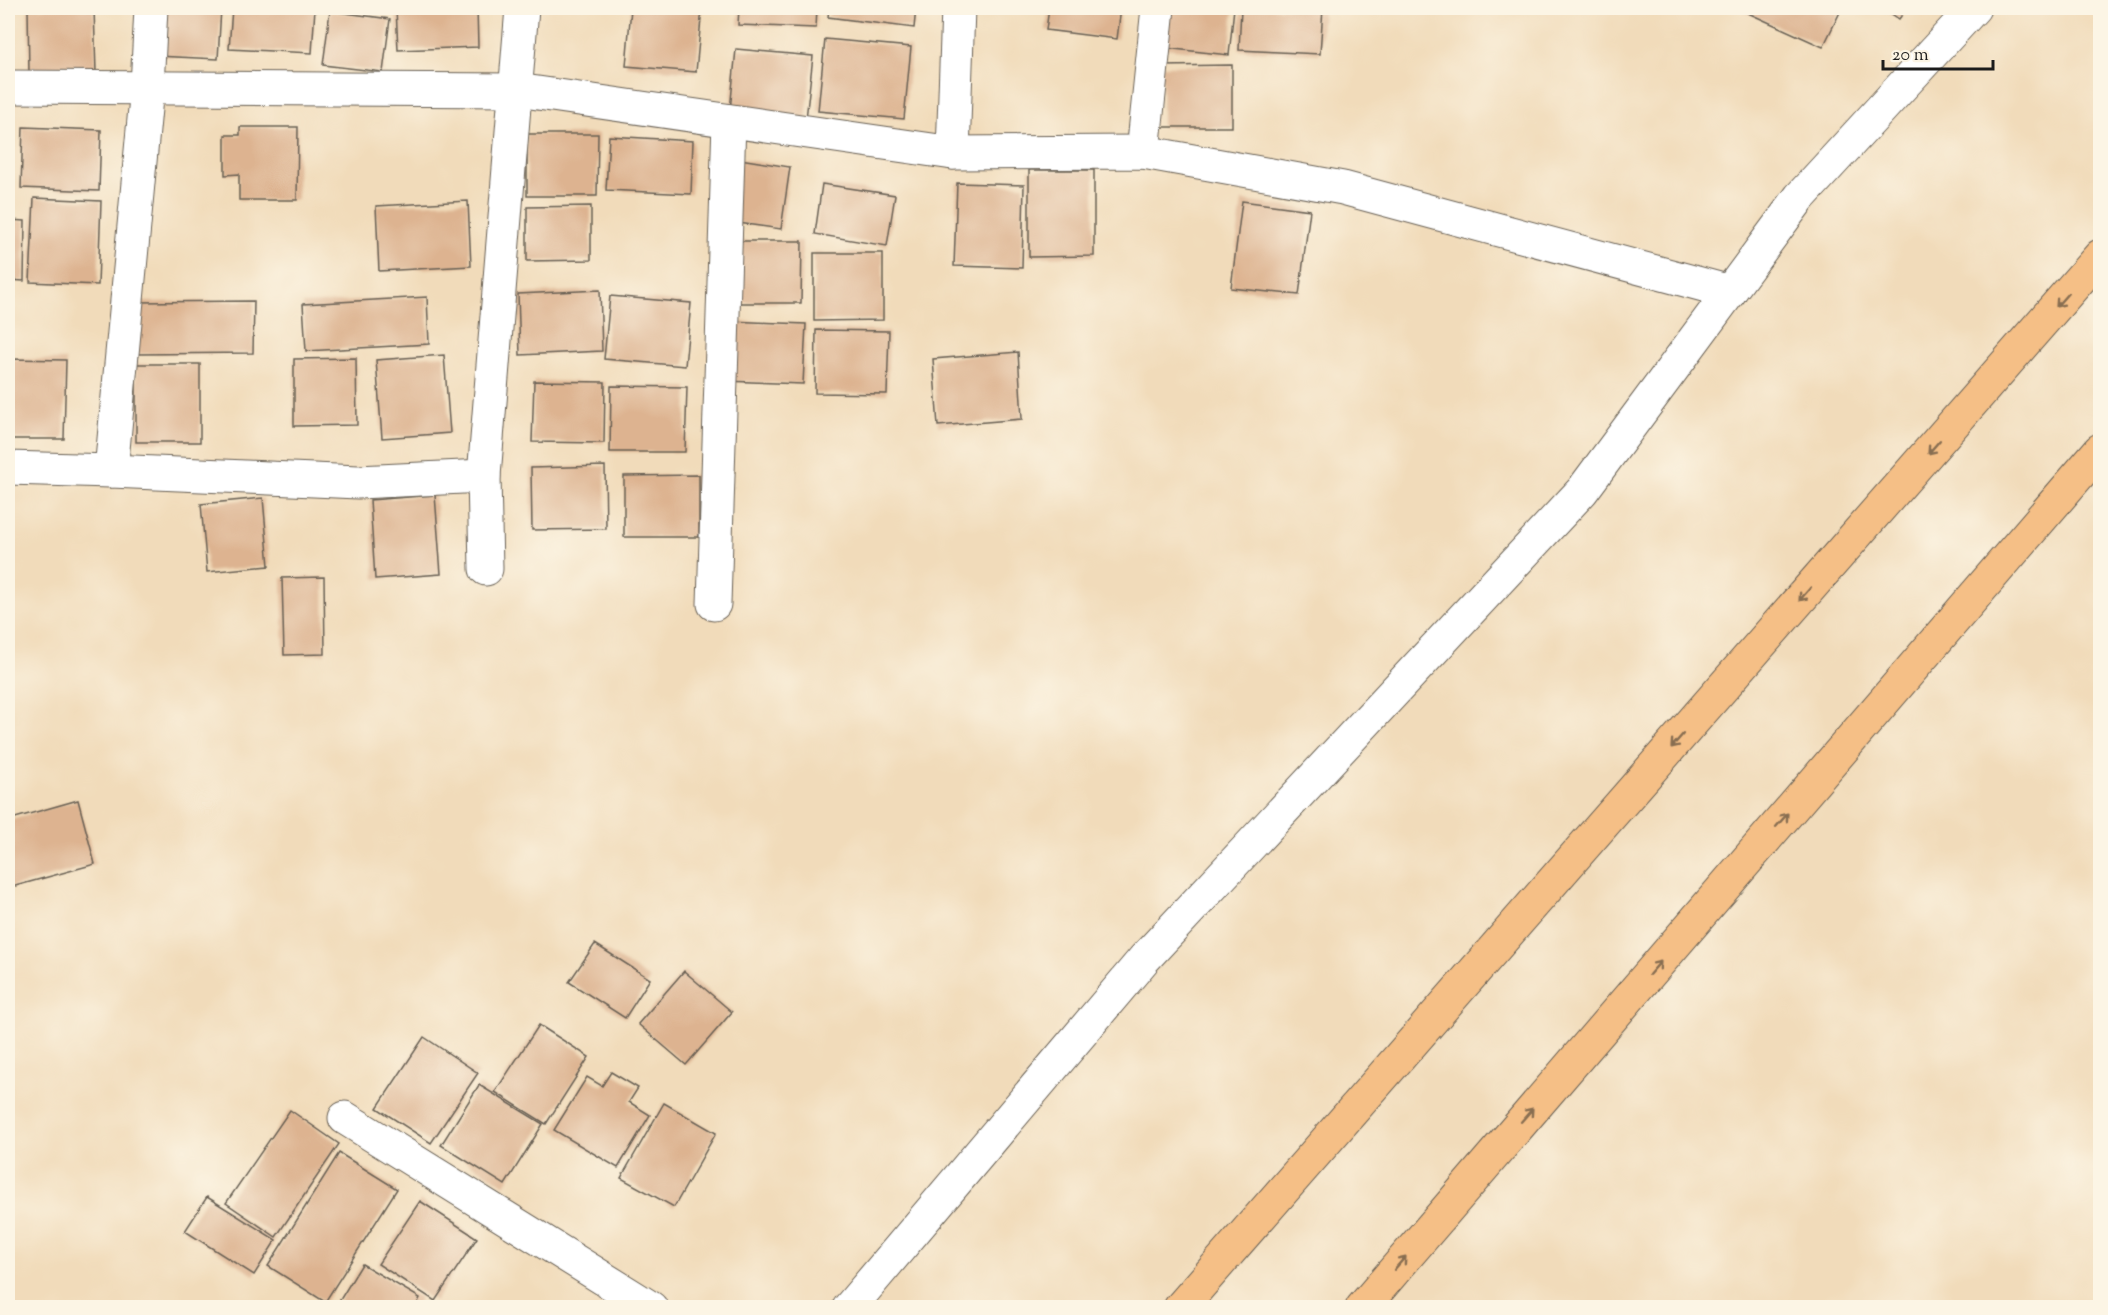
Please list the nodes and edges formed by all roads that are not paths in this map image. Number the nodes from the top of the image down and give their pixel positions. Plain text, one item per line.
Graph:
1 (151, 8) edge
2 (522, 8) edge
3 (958, 8) edge
4 (1158, 8) edge
5 (1974, 8) edge
6 (8, 87) edge
7 (147, 87) junction
8 (517, 90) junction
9 (729, 120) junction
10 (1143, 152) junction
11 (953, 153) junction
12 (2100, 256) edge
13 (1731, 292) junction
14 (2100, 450) edge
15 (8, 468) edge
16 (111, 471) junction
17 (484, 476) junction
18 (486, 569) dead end
19 (714, 604) dead end
20 (345, 1118) dead end
21 (651, 1308) edge
22 (849, 1308) edge
23 (1180, 1308) edge
24 (1362, 1308) edge

1 - 7 street
2 - 8 street
3 - 11 street
4 - 10 street
5 - 13 street
6 - 7 street
7 - 8 street
7 - 16 street
8 - 9 street
8 - 17 street
9 - 11 street
9 - 19 street
10 - 11 street
10 - 13 street
12 -> 23 highway
13 - 22 street
24 -> 14 highway
15 - 16 street
16 - 17 street
17 - 18 street
20 - 21 street

